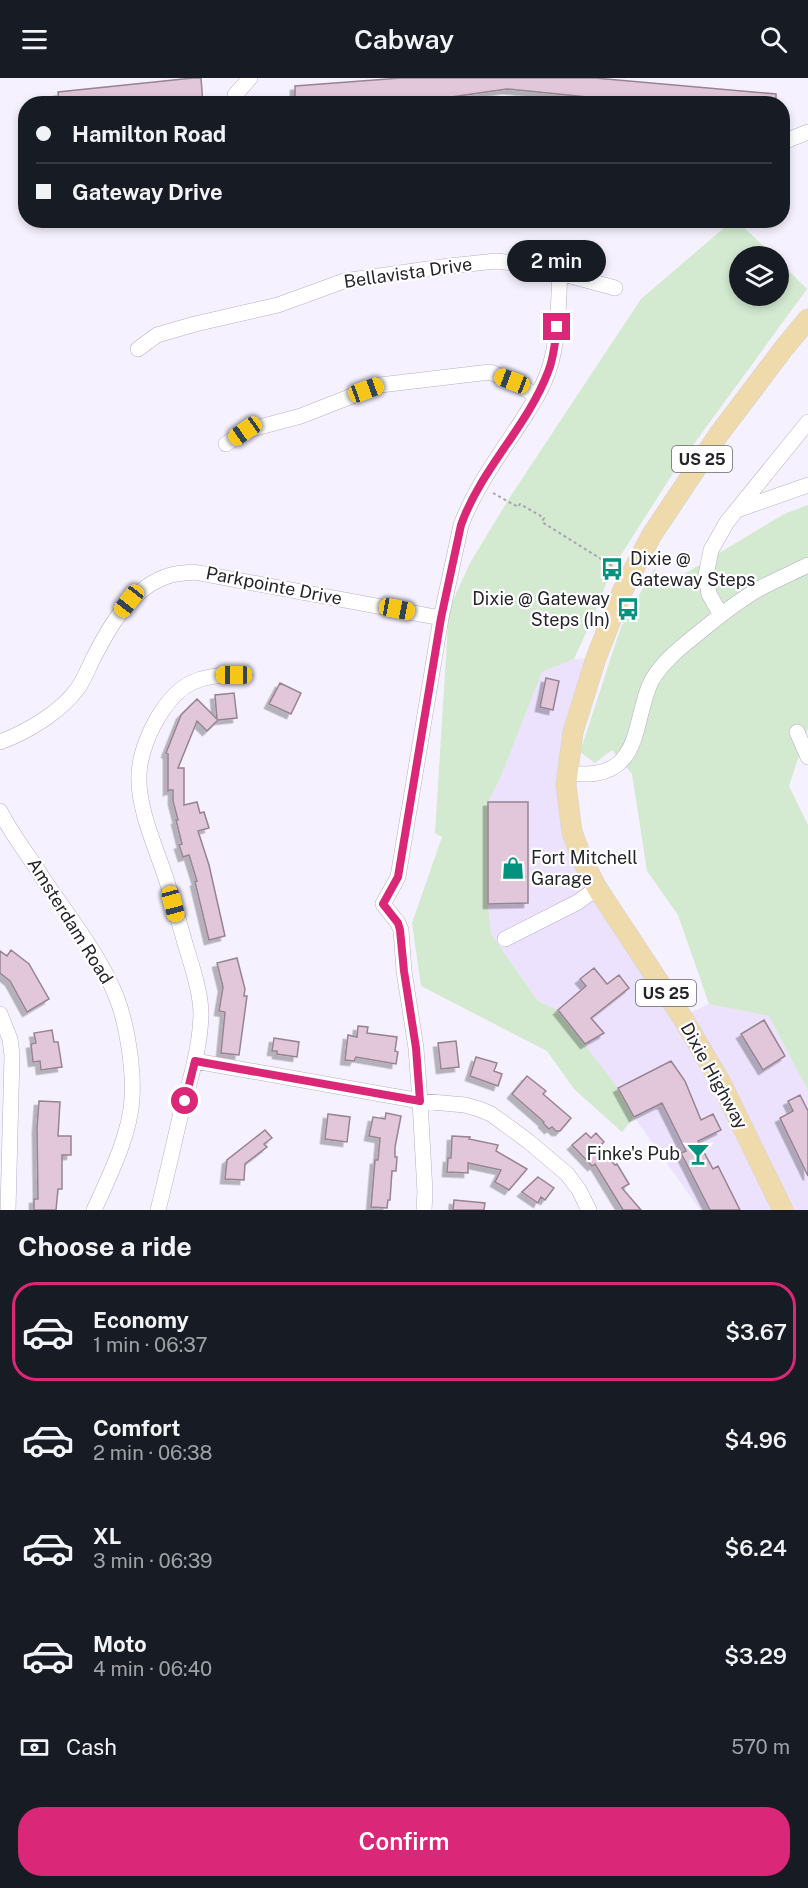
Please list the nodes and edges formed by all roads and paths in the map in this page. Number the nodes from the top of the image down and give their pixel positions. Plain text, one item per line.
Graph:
1 (250, 78) edge
2 (235, 96) edge
3 (808, 132) edge
4 (790, 139) edge
5 (560, 273) junction
6 (615, 288) dead end
7 (808, 319) edge
8 (138, 349) dead end
9 (537, 396) junction
10 (806, 431) edge
11 (226, 444) dead end
12 (481, 485) junction
13 (808, 485) edge
14 (737, 510) junction
15 (808, 565) edge
16 (630, 576) junction
17 (721, 615) junction
18 (441, 618) junction
19 (234, 675) dead end
20 (797, 732) dead end
21 (0, 742) edge
22 (808, 757) edge
23 (566, 772) junction
24 (0, 811) edge
25 (597, 888) junction
26 (505, 939) dead end
27 (0, 1014) edge
28 (195, 1061) junction
29 (420, 1101) junction
30 (8, 1210) edge
31 (94, 1210) edge
32 (158, 1210) edge
33 (424, 1210) edge
34 (589, 1210) edge
35 (783, 1210) edge

1 - 2 street
3 - 4 street
5 - 6 street, Bellavista Drive
5 - 8 street, Bellavista Drive
5 - 9 street
7 - 16 main road, US 25
9 - 11 street
9 - 12 street
10 - 14 street
12 - 16 path
12 - 18 street
13 - 14 street
14 - 17 street
15 - 17 street
16 - 23 main road, Dixie Highway / US 25
17 - 23 street
18 - 21 street, Parkpointe Drive
18 - 29 street
19 - 28 street
20 - 22 street
23 - 25 main road, Dixie Highway / US 25
24 - 31 street, Amsterdam Road
25 - 26 street
25 - 35 main road, Dixie Highway / US 25
27 - 30 street
28 - 29 street
28 - 32 street
29 - 33 street
29 - 34 street

